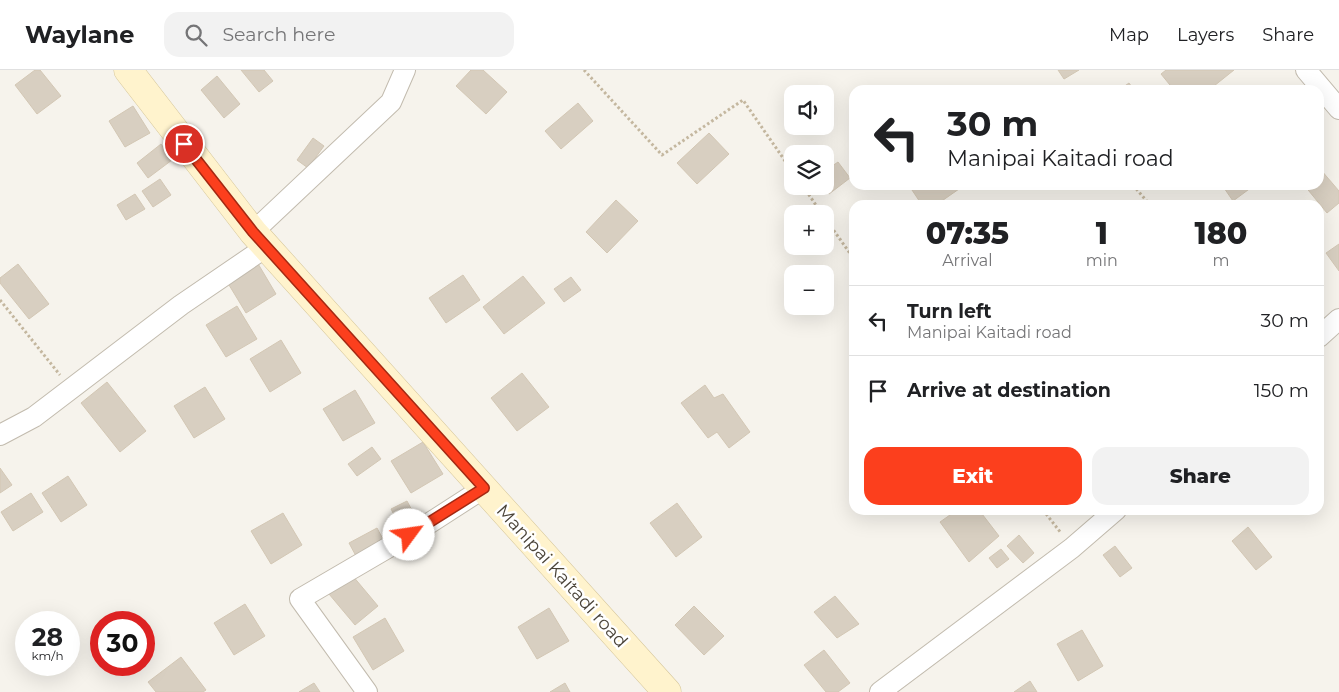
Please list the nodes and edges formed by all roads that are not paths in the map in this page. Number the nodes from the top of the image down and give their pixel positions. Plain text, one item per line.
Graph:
1 (128, 70) edge
2 (405, 70) edge
3 (1306, 70) edge
4 (1319, 85) edge
5 (1324, 91) edge
6 (1339, 109) edge
7 (259, 239) junction
8 (1339, 319) edge
9 (1324, 332) edge
10 (0, 436) edge
11 (484, 488) junction
12 (1110, 515) edge
13 (367, 692) edge
14 (667, 692) edge
15 (880, 692) edge

1 - 7 main road, Manipai Kaitadi road
2 - 7 street
3 - 4 street
5 - 6 street
7 - 10 street
7 - 11 main road, Manipai Kaitadi road
8 - 9 street
11 - 13 street
11 - 14 main road, Manipai Kaitadi road
12 - 15 street

